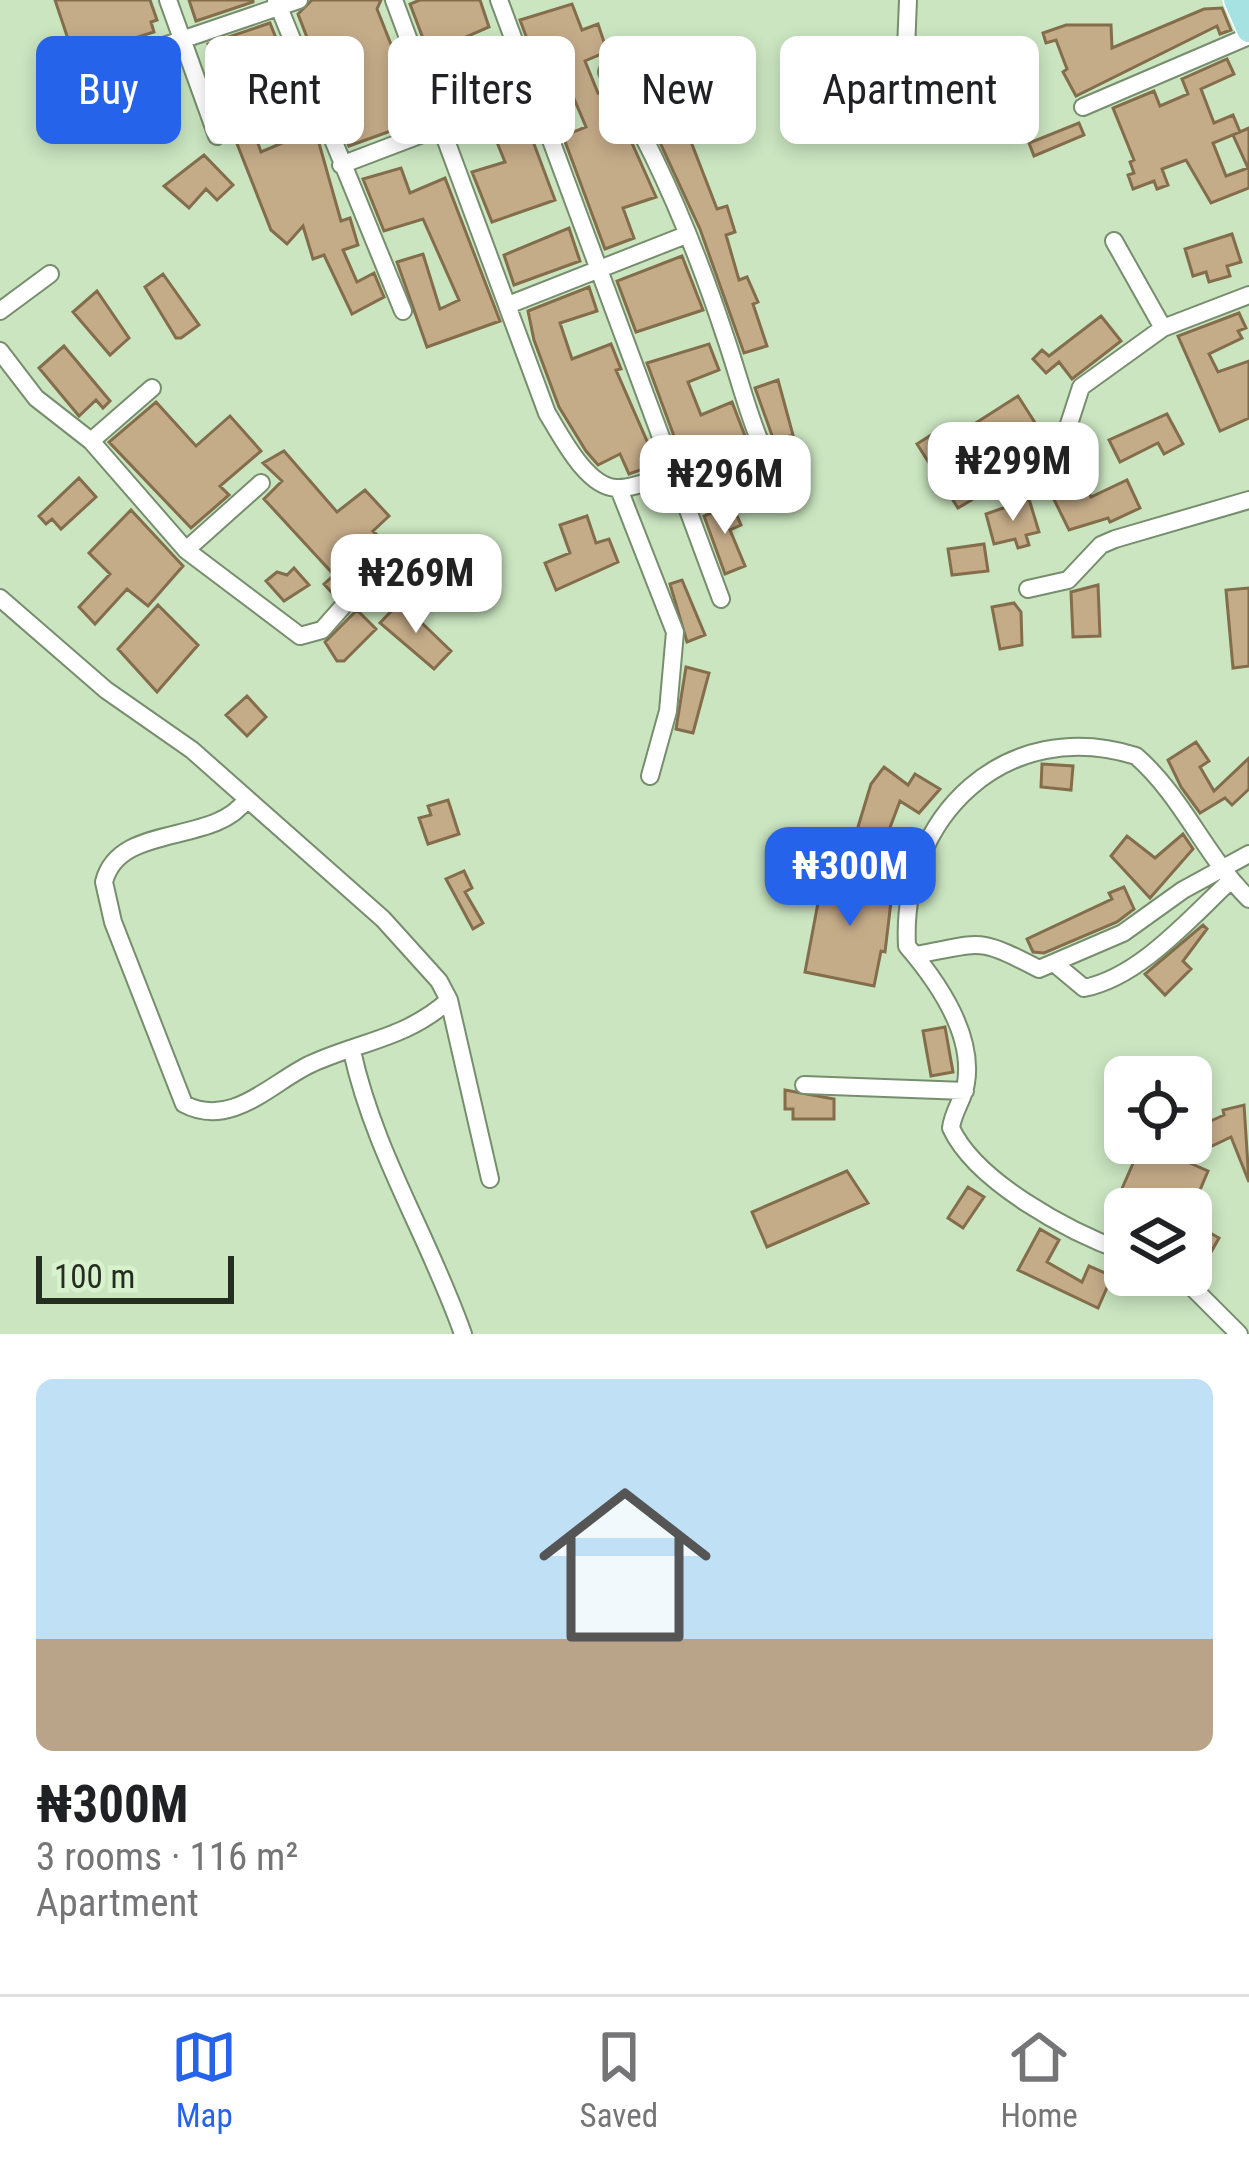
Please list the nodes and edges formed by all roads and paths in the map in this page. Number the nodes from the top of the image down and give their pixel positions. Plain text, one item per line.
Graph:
1 (168, 0) edge
2 (299, 0) edge
3 (394, 0) edge
4 (500, 0) edge
5 (908, 0) edge
6 (1236, 0) edge
7 (278, 4) edge
8 (1249, 33) edge
9 (407, 36) edge
10 (513, 36) edge
11 (907, 36) edge
12 (183, 41) junction
13 (205, 102) edge
14 (1083, 107) dead end
15 (398, 144) edge
16 (447, 144) edge
17 (552, 144) edge
18 (646, 144) edge
19 (341, 165) junction
20 (686, 235) junction
21 (1114, 242) dead end
22 (599, 272) junction
23 (50, 274) dead end
24 (1249, 295) edge
25 (508, 305) junction
26 (0, 310) edge
27 (403, 311) dead end
28 (1162, 328) junction
29 (0, 351) edge
30 (152, 388) dead end
31 (1070, 424) dead end
32 (91, 442) junction
33 (673, 473) junction
34 (261, 483) dead end
35 (620, 489) junction
36 (786, 491) dead end
37 (1249, 500) edge
38 (186, 550) junction
39 (390, 554) dead end
40 (1028, 589) dead end
41 (0, 598) edge
42 (721, 598) dead end
43 (650, 776) dead end
44 (246, 800) junction
45 (1249, 854) edge
46 (1226, 876) junction
47 (1249, 899) edge
48 (915, 956) junction
49 (1054, 963) junction
50 (449, 1000) junction
51 (352, 1051) junction
52 (805, 1085) dead end
53 (964, 1091) junction
54 (490, 1179) dead end
55 (1104, 1243) edge
56 (1201, 1296) edge
57 (463, 1334) edge
58 (1239, 1334) edge

1 - 12 street
2 - 7 street
3 - 9 street
4 - 10 street
5 - 11 street
6 - 8 main road
7 - 12 street
7 - 19 street
8 - 14 street
12 - 13 street
15 - 19 street
16 - 25 street
17 - 22 street
18 - 20 street
19 - 27 street
20 - 22 street
20 - 36 street
21 - 28 street
22 - 25 street
22 - 33 street
23 - 26 street
24 - 28 street
25 - 35 street
28 - 31 street
29 - 32 street
30 - 32 street
32 - 38 street
33 - 35 street
33 - 42 street
34 - 38 street
35 - 43 street
37 - 40 street
38 - 39 street
41 - 44 street
44 - 50 street
44 - 51 street
45 - 46 street
46 - 47 street
46 - 48 street
46 - 49 street
46 - 49 street
48 - 49 street
48 - 53 street
50 - 51 street
50 - 54 street
51 - 57 street
52 - 53 street
53 - 55 street
56 - 58 street

